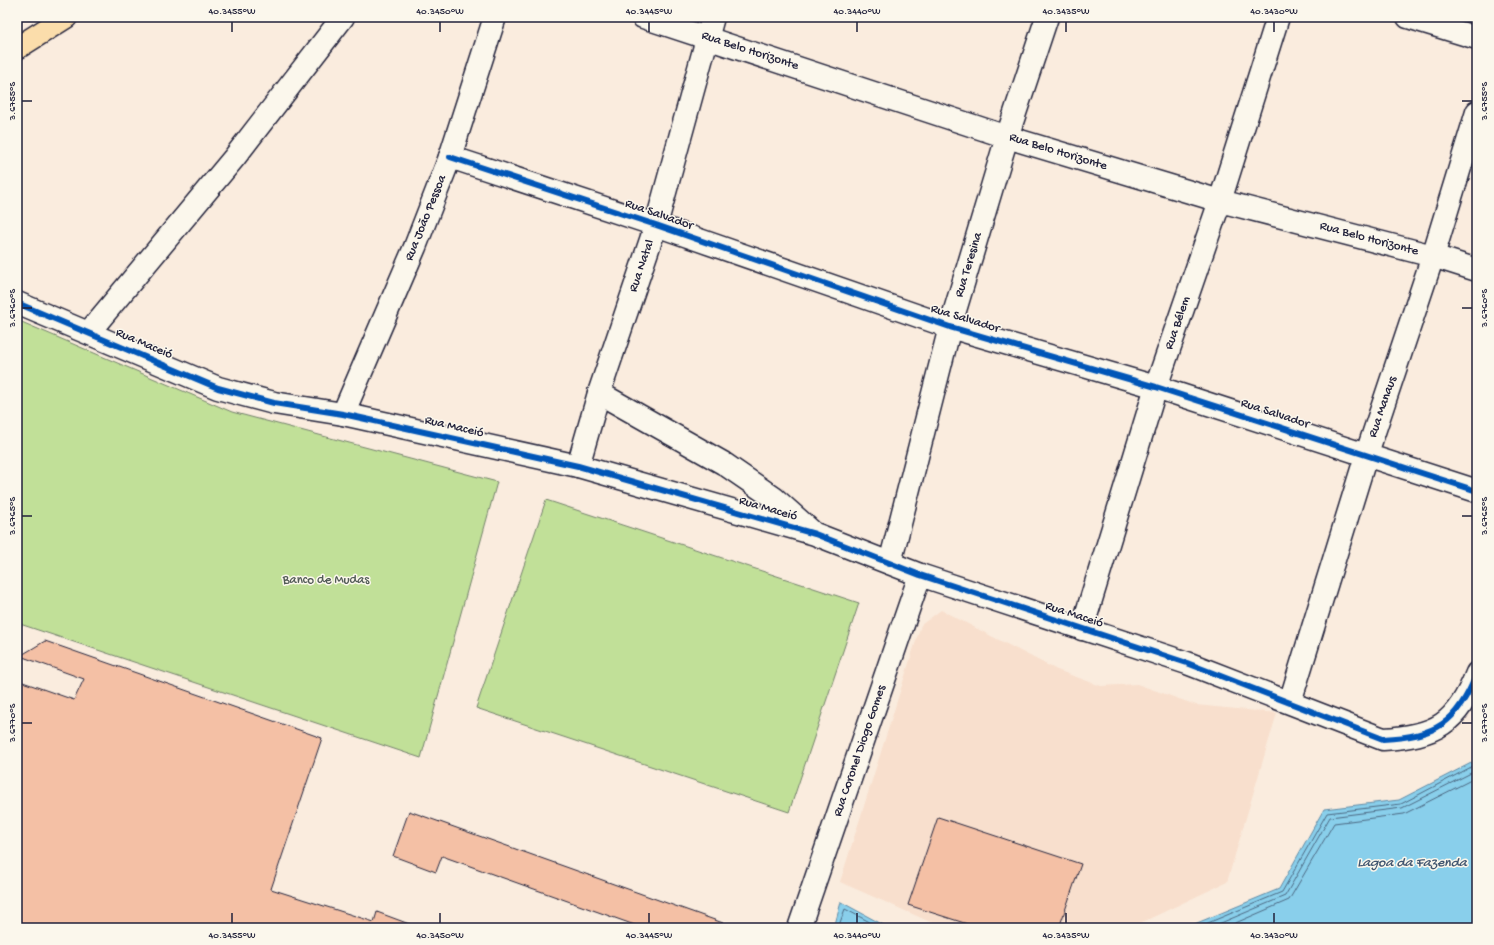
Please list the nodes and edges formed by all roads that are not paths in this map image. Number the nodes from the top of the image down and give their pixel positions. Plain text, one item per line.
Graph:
1 (66, 17) edge
2 (343, 17) edge
3 (495, 17) edge
4 (643, 17) edge
5 (1047, 17) edge
6 (1278, 17) edge
7 (1408, 17) edge
8 (710, 27) edge
9 (1477, 38) edge
10 (17, 48) edge
11 (1477, 112) edge
12 (1007, 137) junction
13 (450, 157) junction
14 (1220, 201) junction
15 (656, 225) junction
16 (1433, 256) junction
17 (1477, 270) edge
18 (17, 303) edge
19 (950, 327) junction
20 (89, 332) junction
21 (1156, 387) junction
22 (599, 393) junction
23 (343, 414) junction
24 (1366, 456) junction
25 (578, 466) junction
26 (1477, 491) edge
27 (815, 534) junction
28 (890, 564) junction
29 (920, 575) junction
30 (1082, 629) junction
31 (1477, 673) edge
32 (1290, 702) junction
33 (799, 928) edge

1 - 10 main road
2 - 20 street
3 - 13 street, Rua João Pessoa
4 - 8 street, Rua Belo Horizonte
5 - 12 street, Rua Teresina
6 - 14 street, Rua Bélem
7 - 9 street
8 - 12 street, Rua Belo Horizonte
8 - 15 street, Rua Natal
11 - 16 street, Rua Manaus
12 - 14 street, Rua Belo Horizonte
12 - 19 street, Rua Teresina
13 - 15 street, Rua Salvador
13 - 23 street, Rua João Pessoa
14 - 16 street, Rua Belo Horizonte
14 - 21 street, Rua Bélem
15 - 19 street, Rua Salvador
15 - 22 street, Rua Natal
16 - 17 street, Rua Belo Horizonte
16 - 24 street, Rua Manaus
18 - 20 street, Rua Maceió
19 - 21 street, Rua Salvador
19 - 28 street, Rua Teresina
20 - 23 street, Rua Maceió
21 - 24 street, Rua Salvador
21 - 30 street, Rua Bélem
22 - 25 street, Rua Natal
22 - 27 street, Rua Maceió
23 - 25 street, Rua Maceió
24 - 26 street, Rua Salvador
24 - 32 street, Rua Manaus
25 - 27 street, Rua Maceió
27 - 28 street, Rua Maceió
28 - 29 street, Rua Maceió
29 - 30 street, Rua Maceió
29 - 33 street, Rua Coronel Diogo Gomes
30 - 32 street, Rua Maceió
31 - 32 street, Rua Maceió

